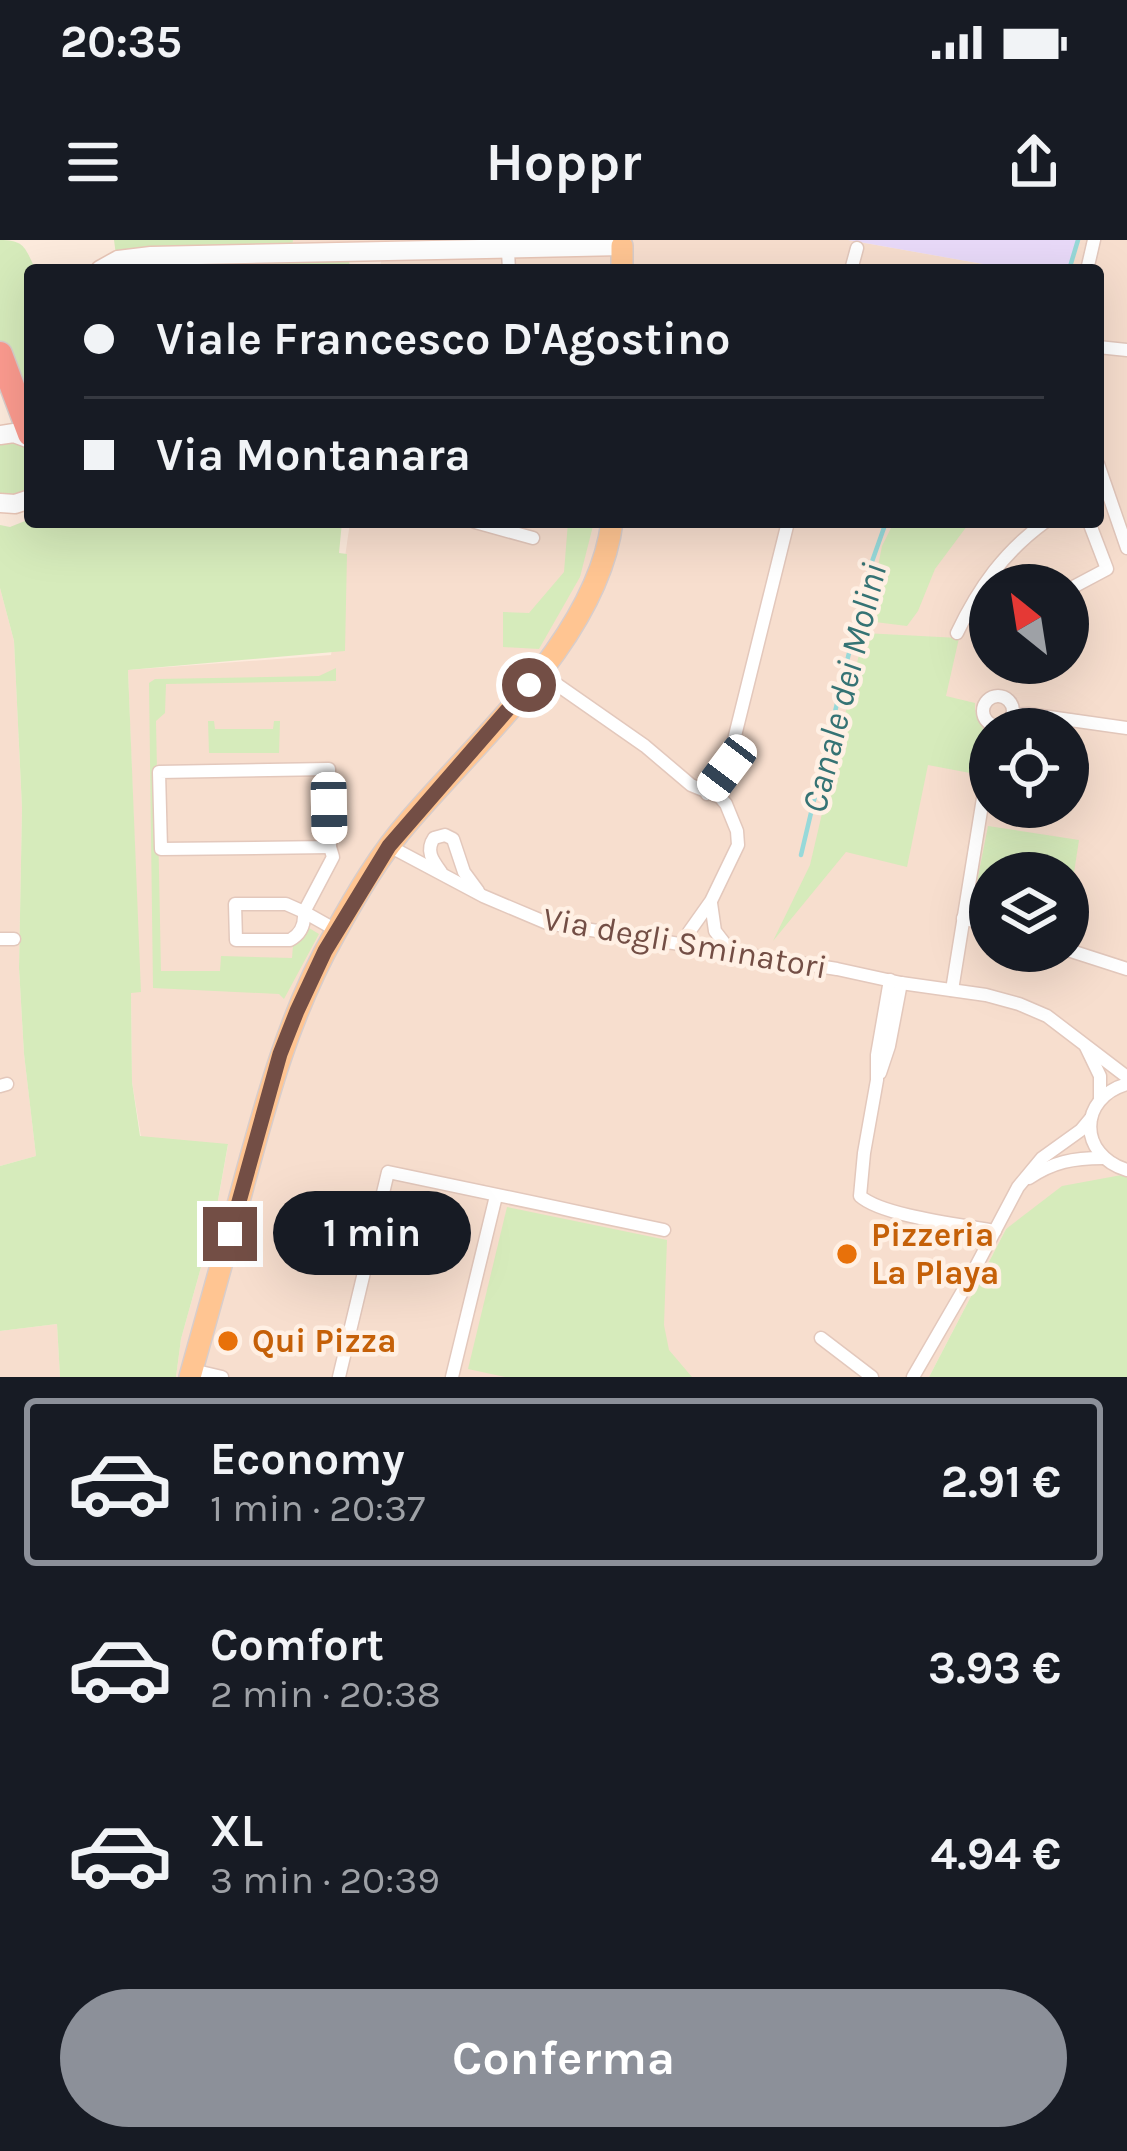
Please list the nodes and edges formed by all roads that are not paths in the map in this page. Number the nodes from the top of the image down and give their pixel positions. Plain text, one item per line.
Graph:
1 (622, 243) edge
2 (857, 248) dead end
3 (508, 260) edge
4 (387, 261) edge
5 (111, 264) edge
6 (853, 264) edge
7 (0, 354) edge
8 (24, 420) edge
9 (1104, 500) edge
10 (497, 528) edge
11 (611, 528) edge
12 (787, 528) edge
13 (1038, 528) edge
14 (1091, 528) edge
15 (533, 538) dead end
16 (1127, 548) edge
17 (1089, 579) edge
18 (957, 633) dead end
19 (539, 672) junction
20 (984, 708) edge
21 (1014, 708) edge
22 (1089, 722) edge
23 (1127, 728) edge
24 (707, 794) junction
25 (978, 828) edge
26 (389, 846) junction
27 (330, 847) junction
28 (442, 874) junction
29 (483, 896) junction
30 (711, 902) junction
31 (304, 912) junction
32 (963, 918) junction
33 (969, 920) edge
34 (337, 930) junction
35 (688, 946) junction
36 (732, 954) junction
37 (1089, 957) edge
38 (1127, 969) edge
39 (895, 982) junction
40 (952, 990) junction
41 (1083, 1040) junction
42 (1127, 1080) edge
43 (1100, 1099) junction
44 (1091, 1118) junction
45 (1102, 1157) junction
46 (1127, 1170) edge
47 (1018, 1187) junction
48 (496, 1196) junction
49 (664, 1229) dead end
50 (995, 1231) junction
51 (821, 1338) dead end
52 (191, 1374) edge
53 (221, 1377) edge
54 (339, 1377) edge
55 (452, 1377) edge
56 (872, 1377) edge
57 (913, 1377) edge

1 - 3 street
2 - 6 street
3 - 4 street
4 - 5 street
7 - 8 highway
9 - 16 street
10 - 15 street
11 - 19 main road
12 - 24 street
13 - 18 street
14 - 17 street
19 - 24 street
19 - 26 main road
20 - 21 street
22 - 23 street
24 - 30 street
25 - 32 street
26 - 28 street, Via degli Sminatori
26 - 34 main road
27 - 27 street
27 - 31 street
28 - 29 street, Via degli Sminatori
28 - 29 street
29 - 35 street, Via degli Sminatori
30 - 35 street
30 - 36 street
31 - 31 street
31 - 34 street
32 - 33 street
32 - 40 street
34 - 52 main road
35 - 36 street, Via degli Sminatori
36 - 39 street, Via degli Sminatori
37 - 38 street
39 - 40 street, Via degli Sminatori
39 - 50 street
40 - 41 street, Via degli Sminatori
41 - 42 street, Via degli Sminatori
41 - 43 street
42 - 43 street
43 - 44 street
44 - 45 street
44 - 47 street
45 - 46 street
45 - 47 street
47 - 50 street
48 - 49 street
48 - 54 street
48 - 55 street
50 - 57 street
51 - 56 street
52 - 53 street

